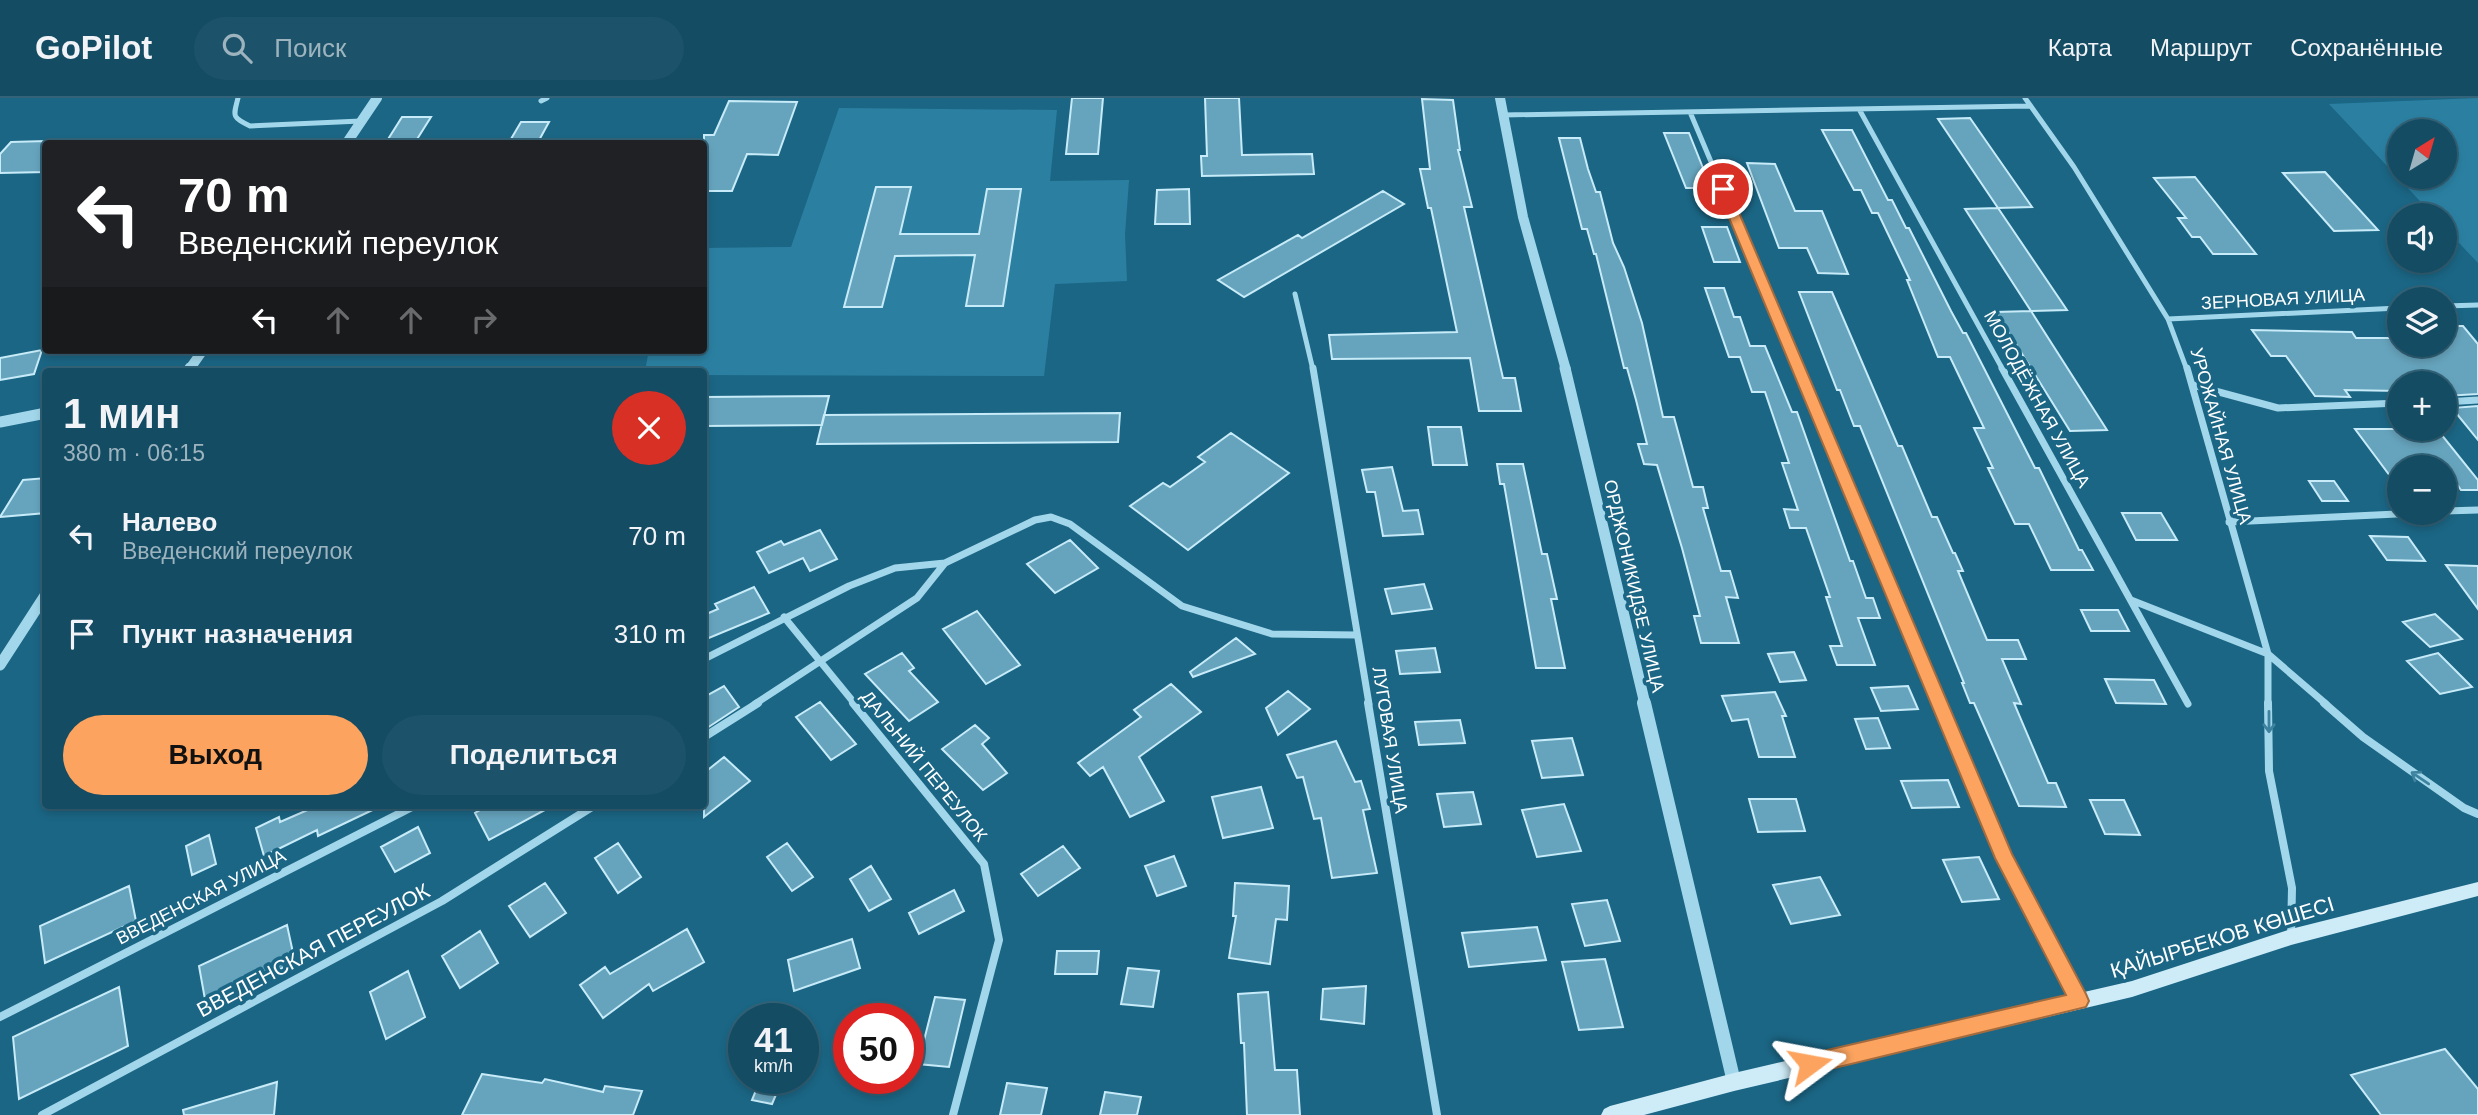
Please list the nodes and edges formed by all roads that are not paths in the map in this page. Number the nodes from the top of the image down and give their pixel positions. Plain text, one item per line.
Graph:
1 (238, 98) edge
2 (377, 98) edge
3 (1500, 98) edge
4 (2025, 98) edge
5 (2030, 106) junction
6 (1859, 109) junction
7 (1690, 112) junction
8 (1504, 115) junction
9 (361, 121) junction
10 (349, 140) edge
11 (1295, 293) dead end
12 (2478, 305) edge
13 (2457, 306) edge
14 (2387, 309) edge
15 (2168, 319) junction
16 (2193, 385) junction
17 (2478, 400) edge
18 (2457, 401) edge
19 (2387, 403) edge
20 (42, 415) edge
21 (0, 422) edge
22 (2478, 510) edge
23 (2457, 511) edge
24 (2387, 514) edge
25 (2229, 522) junction
26 (945, 563) junction
27 (42, 600) edge
28 (2131, 600) junction
29 (784, 618) junction
30 (1357, 635) junction
31 (2268, 654) junction
32 (707, 657) edge
33 (819, 664) junction
34 (0, 665) edge
35 (2188, 704) dead end
36 (707, 735) edge
37 (408, 809) edge
38 (589, 809) edge
39 (2478, 814) edge
40 (2478, 889) edge
41 (2291, 937) junction
42 (2079, 1001) junction
43 (0, 1017) edge
44 (1734, 1082) junction
45 (42, 1115) edge
46 (953, 1115) edge
47 (1437, 1115) edge
48 (1610, 1115) edge

1 - 9 street
2 - 9 street
3 - 8 street, ОРДЖОНИКИДЗЕ УЛИЦА
4 - 5 street, УРОЖАЙНАЯ УЛИЦА
5 - 6 street
5 - 15 street, УРОЖАЙНАЯ УЛИЦА
6 - 7 street
6 - 28 street, МОЛОДЁЖНАЯ УЛИЦА
7 - 8 street
7 - 42 street
8 - 44 street, ОРДЖОНИКИДЗЕ УЛИЦА
9 - 10 street
11 - 30 street, ЛУГОВАЯ УЛИЦА
12 - 13 street
14 - 15 street, ЗЕРНОВАЯ УЛИЦА
15 - 16 street, УРОЖАЙНАЯ УЛИЦА
16 - 19 street
16 - 25 street, УРОЖАЙНАЯ УЛИЦА
17 - 18 street
20 - 21 street
22 - 23 street
24 - 25 street
25 - 31 street, УРОЖАЙНАЯ УЛИЦА
26 - 29 street
26 - 30 street
26 - 33 street
27 - 34 street
28 - 31 street
28 - 35 street, МОЛОДЁЖНАЯ УЛИЦА
29 - 32 street
29 - 33 street, ДАЛЬНИЙ ПЕРЕУЛОК
30 - 47 street, ЛУГОВАЯ УЛИЦА
39 -> 31 street
31 -> 41 street, УРОЖАЙНАЯ УЛИЦА
33 - 36 street
33 - 46 street, ДАЛЬНИЙ ПЕРЕУЛОК
37 - 43 street, ВВЕДЕНСКАЯ УЛИЦА
38 - 45 street, ВВЕДЕНСКАЯ ПЕРЕУЛОК
40 - 41 main road, ҚАЙЫРБЕКОВ КӨШЕСІ
41 - 42 main road, ҚАЙЫРБЕКОВ КӨШЕСІ
42 - 44 main road, ҚАЙЫРБЕКОВ КӨШЕСІ
44 - 48 main road, ҚАЙЫРБЕКОВ КӨШЕСІ

